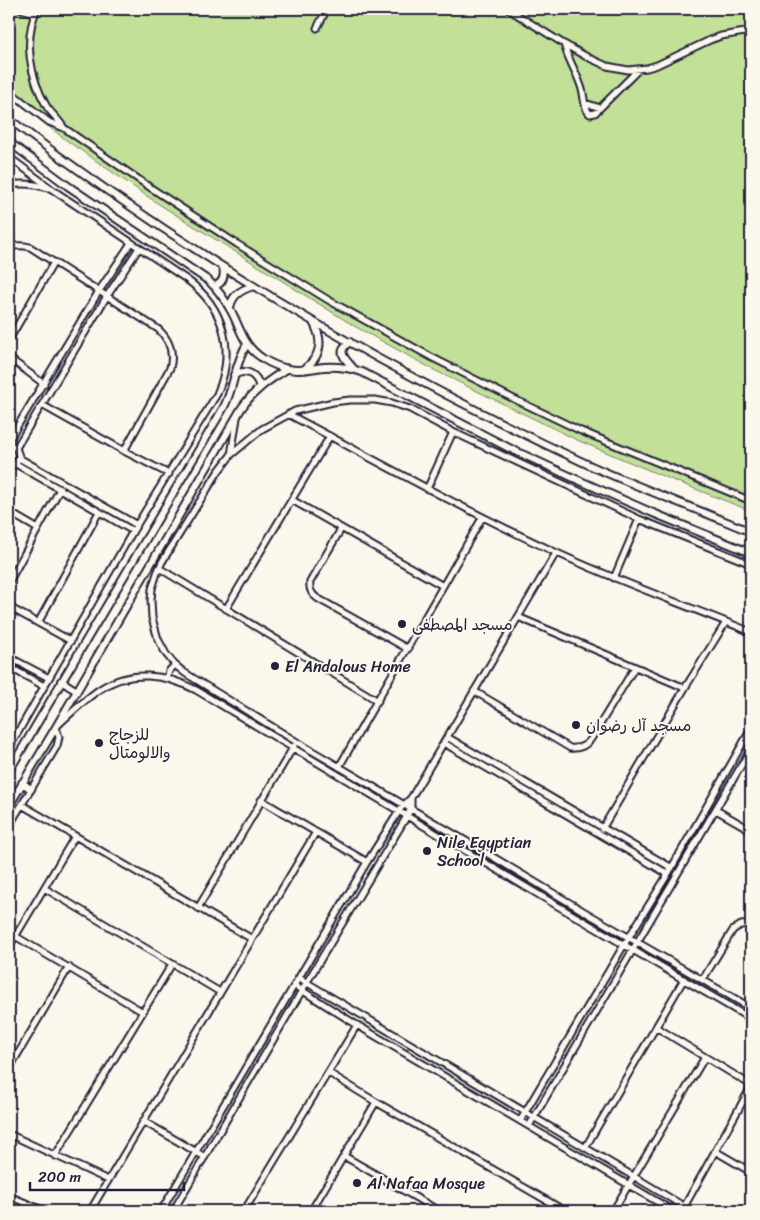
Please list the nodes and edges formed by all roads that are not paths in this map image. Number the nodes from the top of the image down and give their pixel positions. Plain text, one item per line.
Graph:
1 (21, 9) edge
2 (328, 9) edge
3 (508, 9) edge
4 (36, 11) edge
5 (317, 28) dead end
6 (751, 31) edge
7 (564, 44) junction
8 (638, 69) junction
9 (9, 91) edge
10 (585, 103) junction
11 (600, 108) junction
12 (48, 109) junction
13 (41, 116) junction
14 (9, 119) edge
15 (64, 128) junction
16 (9, 142) edge
17 (9, 157) edge
18 (12, 162) edge
19 (9, 185) edge
20 (53, 190) junction
21 (131, 243) junction
22 (9, 247) edge
23 (139, 248) junction
24 (54, 262) junction
25 (223, 268) junction
26 (214, 286) junction
27 (254, 286) junction
28 (99, 291) junction
29 (107, 296) junction
30 (230, 310) junction
31 (311, 320) junction
32 (9, 340) edge
33 (350, 342) junction
34 (247, 344) junction
35 (9, 358) edge
36 (287, 369) junction
37 (302, 370) junction
38 (355, 370) junction
39 (234, 375) junction
40 (44, 384) junction
41 (260, 388) junction
42 (36, 395) junction
43 (43, 403) junction
44 (288, 414) junction
45 (237, 416) junction
46 (453, 432) junction
47 (330, 436) junction
48 (9, 440) edge
49 (9, 444) edge
50 (16, 448) junction
51 (124, 451) junction
52 (231, 454) junction
53 (19, 458) junction
54 (16, 464) junction
55 (9, 468) edge
56 (169, 474) junction
57 (60, 489) junction
58 (427, 489) junction
59 (292, 500) junction
60 (751, 501) edge
61 (9, 512) edge
62 (100, 512) junction
63 (482, 518) junction
64 (639, 520) junction
65 (137, 525) junction
66 (38, 529) junction
67 (341, 529) junction
68 (133, 531) junction
69 (751, 532) edge
70 (556, 553) junction
71 (751, 553) edge
72 (751, 564) edge
73 (159, 568) junction
74 (614, 578) junction
75 (9, 582) edge
76 (443, 586) junction
77 (9, 607) edge
78 (226, 609) junction
79 (518, 617) junction
80 (726, 622) junction
81 (38, 623) junction
82 (751, 632) edge
83 (71, 641) junction
84 (408, 649) junction
85 (9, 657) edge
86 (175, 666) junction
87 (635, 667) junction
88 (9, 668) edge
89 (49, 678) junction
90 (167, 678) junction
91 (61, 682) junction
92 (44, 686) junction
93 (685, 688) junction
94 (77, 691) junction
95 (474, 691) junction
96 (378, 701) junction
97 (56, 727) junction
98 (751, 728) edge
99 (447, 737) junction
100 (297, 742) junction
101 (444, 743) junction
102 (9, 748) edge
103 (293, 748) junction
104 (751, 750) edge
105 (11, 762) edge
106 (340, 767) junction
107 (9, 771) edge
108 (721, 781) junction
109 (22, 783) junction
110 (730, 786) junction
111 (32, 788) junction
112 (411, 798) junction
113 (261, 800) junction
114 (404, 804) junction
115 (22, 805) junction
116 (9, 806) edge
117 (410, 808) junction
118 (716, 810) junction
119 (399, 811) junction
120 (407, 816) junction
121 (9, 826) edge
122 (603, 828) junction
123 (751, 830) edge
124 (316, 832) junction
125 (599, 834) junction
126 (75, 836) junction
127 (367, 862) junction
128 (672, 868) junction
129 (668, 874) junction
130 (44, 888) junction
131 (198, 908) junction
132 (751, 924) edge
133 (15, 936) junction
134 (629, 937) junction
135 (252, 939) junction
136 (638, 942) junction
137 (624, 945) junction
138 (9, 947) edge
139 (633, 950) junction
140 (172, 964) junction
141 (69, 967) junction
142 (299, 978) junction
143 (684, 979) junction
144 (703, 979) junction
145 (307, 982) junction
146 (295, 986) junction
147 (303, 990) junction
148 (220, 992) junction
149 (751, 1008) edge
150 (143, 1012) junction
151 (751, 1019) edge
152 (357, 1025) junction
153 (656, 1027) junction
154 (705, 1057) junction
155 (9, 1069) edge
156 (329, 1073) junction
157 (751, 1086) edge
158 (376, 1102) junction
159 (525, 1112) junction
160 (534, 1118) junction
161 (144, 1121) junction
162 (520, 1121) junction
163 (529, 1126) junction
164 (9, 1134) edge
165 (585, 1148) junction
166 (715, 1151) junction
167 (197, 1152) junction
168 (55, 1156) junction
169 (344, 1156) junction
170 (205, 1157) junction
171 (751, 1172) edge
172 (633, 1177) junction
173 (108, 1180) junction
174 (628, 1185) junction
175 (9, 1196) edge
176 (684, 1206) junction
177 (45, 1211) edge
178 (90, 1211) edge
179 (161, 1211) edge
180 (173, 1211) edge
181 (244, 1211) edge
182 (311, 1211) edge
183 (439, 1211) edge
184 (564, 1211) edge
185 (613, 1211) edge
186 (673, 1211) edge
187 (692, 1211) edge

1 - 4 street
2 - 5 street
3 - 7 street
4 - 12 street
6 - 8 street
7 - 8 street
7 - 10 street
8 - 11 street
9 - 13 street
10 - 11 street
10 - 11 street
12 - 13 street
12 - 15 street
13 - 15 street
14 - 25 street
15 - 60 street
16 - 26 street
17 - 18 street
18 - 20 street
19 - 20 street
20 - 21 street
21 - 23 street
21 - 28 street
22 - 24 street
23 - 29 street
23 - 56 street
24 - 28 street
24 - 32 street
25 - 26 street
25 - 27 street
26 - 30 street
27 - 30 street
27 - 31 street
28 - 29 street
28 - 40 street
29 - 43 street
29 - 51 street
30 - 34 street
31 - 33 street
31 - 37 street
33 - 38 street
33 - 69 street
34 - 36 street
34 - 39 street
35 - 40 street
36 - 37 street
36 - 41 street
37 - 38 street
38 - 71 street
39 - 41 street
39 - 91 street
40 - 42 street
41 - 45 street
42 - 43 street
42 - 48 street
43 - 50 street
43 - 51 street
44 - 46 street
44 - 47 street
44 - 52 street
45 - 52 street
45 - 94 street
46 - 58 street
46 - 64 street
47 - 58 street
47 - 59 street
49 - 50 street
50 - 53 street
51 - 56 street
52 - 73 street
53 - 54 street
53 - 65 street
54 - 55 street
54 - 57 street
56 - 65 street
57 - 62 street
57 - 66 street
58 - 63 street
59 - 67 street
59 - 78 street
61 - 66 street
62 - 68 street
62 - 81 street
63 - 70 street
63 - 76 street
64 - 72 street
64 - 74 street
65 - 68 street
66 - 75 street
67 - 76 street
67 - 84 street
68 - 83 street
70 - 74 street
70 - 79 street
73 - 78 street
73 - 86 street
74 - 80 street
76 - 84 street
77 - 81 street
78 - 96 street
79 - 87 street
79 - 95 street
80 - 82 street
80 - 93 street
81 - 83 street
83 - 89 street
84 - 96 street
85 - 89 street
86 - 90 street
86 - 100 street
87 - 93 street
87 - 95 street
88 - 92 street
89 - 92 street
90 - 97 street
90 - 103 street
91 - 94 street
91 - 105 street
92 - 102 street
93 - 122 street
94 - 97 street
95 - 99 street
96 - 106 street
97 - 109 street
97 - 111 street
98 - 108 street
99 - 101 street
99 - 122 street
100 - 103 street
100 - 106 street
101 - 112 street
101 - 125 street
103 - 113 street
103 - 119 street
104 - 110 street
105 - 107 street
106 - 114 street
108 - 110 street
108 - 128 street
109 - 111 street
109 - 116 street
110 - 118 street
111 - 115 street
112 - 114 street
112 - 117 street
113 - 124 street
113 - 131 street
114 - 117 street
114 - 119 street
115 - 121 street
115 - 126 street
117 - 120 street
117 - 134 street
118 - 123 street
118 - 136 street
119 - 120 street
119 - 127 street
120 - 137 street
120 - 145 street
122 - 125 street
122 - 128 street
124 - 127 street
124 - 135 street
125 - 129 street
126 - 130 street
126 - 131 street
127 - 142 street
128 - 129 street
129 - 134 street
130 - 133 street
130 - 140 street
131 - 135 street
132 - 144 street
133 - 138 street
133 - 141 street
134 - 136 street
134 - 137 street
135 - 148 street
136 - 139 street
136 - 144 street
137 - 139 street
137 - 159 street
139 - 143 street
139 - 160 street
140 - 148 street
140 - 150 street
141 - 150 street
141 - 155 street
142 - 145 street
142 - 146 street
143 - 151 street
143 - 153 street
144 - 149 street
145 - 147 street
145 - 159 street
146 - 147 street
146 - 167 street
147 - 152 street
147 - 170 street
148 - 161 street
150 - 168 street
152 - 156 street
152 - 162 street
153 - 154 street
153 - 165 street
154 - 157 street
154 - 172 street
156 - 158 street
156 - 181 street
157 - 166 street
158 - 169 street
158 - 184 street
159 - 160 street
159 - 162 street
160 - 163 street
160 - 165 street
161 - 167 street
161 - 173 street
162 - 163 street
163 - 174 street
164 - 168 street
165 - 172 street
166 - 171 street
166 - 176 street
167 - 170 street
167 - 179 street
168 - 173 street
169 - 182 street
169 - 183 street
170 - 180 street
172 - 174 street
172 - 176 street
173 - 178 street
174 - 185 street
174 - 186 street
175 - 177 street
176 - 187 street

